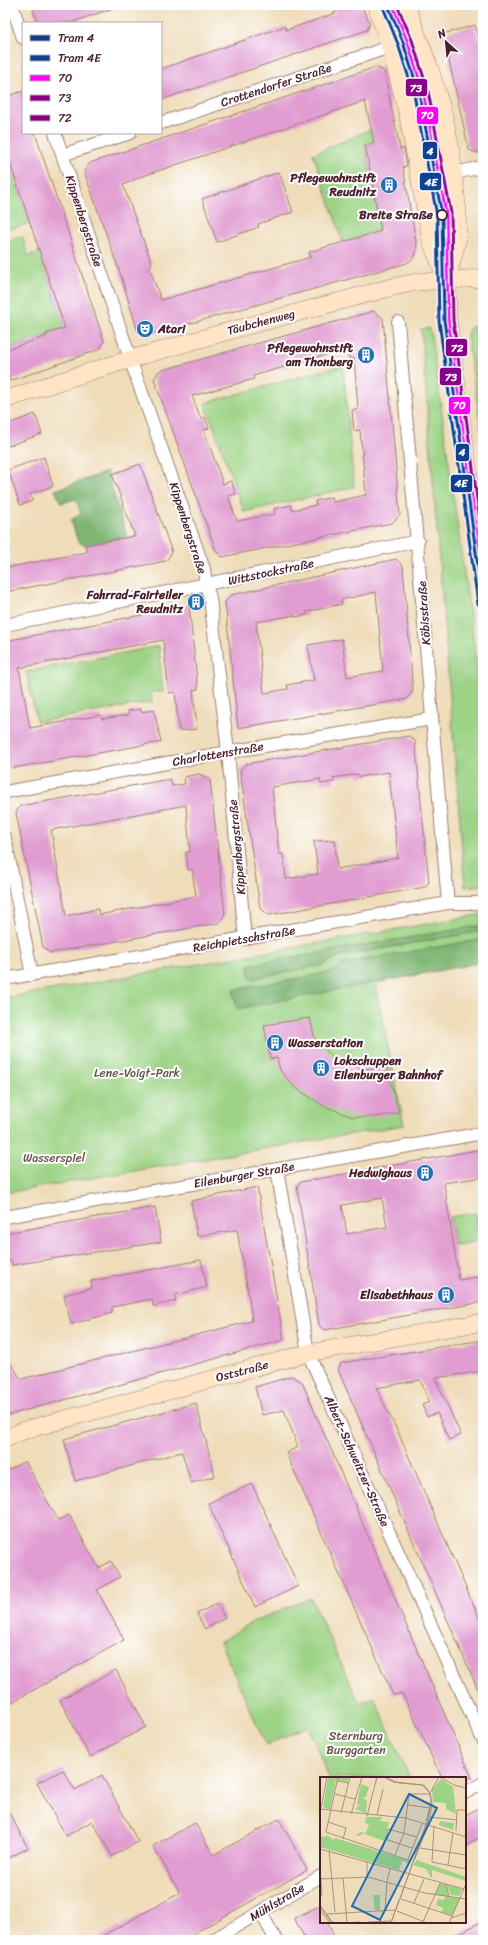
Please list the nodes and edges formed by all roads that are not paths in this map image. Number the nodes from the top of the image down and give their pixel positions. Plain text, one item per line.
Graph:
1 (12, 5) edge
2 (376, 5) edge
3 (406, 5) edge
4 (22, 35) edge
5 (390, 47) junction
6 (162, 123) edge
7 (55, 134) edge
8 (127, 134) edge
9 (62, 155) junction
10 (483, 167) edge
11 (454, 173) junction
12 (483, 278) edge
13 (447, 281) junction
14 (398, 322) dead end
15 (130, 358) junction
16 (5, 400) edge
17 (418, 541) junction
18 (483, 580) edge
19 (206, 585) junction
20 (5, 625) edge
21 (432, 719) junction
22 (228, 752) junction
23 (5, 792) edge
24 (5, 838) edge
25 (448, 903) junction
26 (483, 903) edge
27 (245, 939) junction
28 (32, 975) junction
29 (5, 980) edge
30 (483, 1132) edge
31 (277, 1169) junction
32 (5, 1217) edge
33 (483, 1322) edge
34 (308, 1353) junction
35 (6, 1437) edge
36 (483, 1740) edge
37 (483, 1783) edge
38 (466, 1792) edge
39 (320, 1877) edge
40 (261, 1913) junction
41 (212, 1940) edge
42 (276, 1940) edge

1 - 4 street
2 - 5 street
3 - 11 street
5 - 6 street, Crottendorfer Straße
5 - 13 street
7 - 9 street, Kippenbergstraße
8 - 9 street
9 - 15 street, Kippenbergstraße
10 - 11 street
11 - 13 street
12 - 13 street, Täubchenweg
13 - 15 street, Täubchenweg
13 - 18 street
14 - 17 street, Köbisstraße
15 - 16 street, Täubchenweg
15 - 19 street, Kippenbergstraße
17 - 19 street, Wittstockstraße
17 - 21 street, Köbisstraße
19 - 20 street, Wittstockstraße
19 - 22 street, Kippenbergstraße
21 - 22 street, Charlottenstraße
21 - 25 street, Köbisstraße
22 - 23 street, Charlottenstraße
22 - 27 street, Kippenbergstraße
24 - 28 street
25 - 26 street, Reichpietschstraße
25 - 27 street, Reichpietschstraße
27 - 28 street, Reichpietschstraße
28 - 29 street, Reichpietschstraße
30 - 31 street, Eilenburger Straße
31 - 32 street, Eilenburger Straße
31 - 34 street, Albert-Schweitzer-Straße
33 - 34 street, Oststraße
34 - 35 street, Oststraße
34 - 36 street, Albert-Schweitzer-Straße
37 - 38 street
39 - 40 street, Mühlstraße
40 - 41 street, Mühlstraße
40 - 42 street

